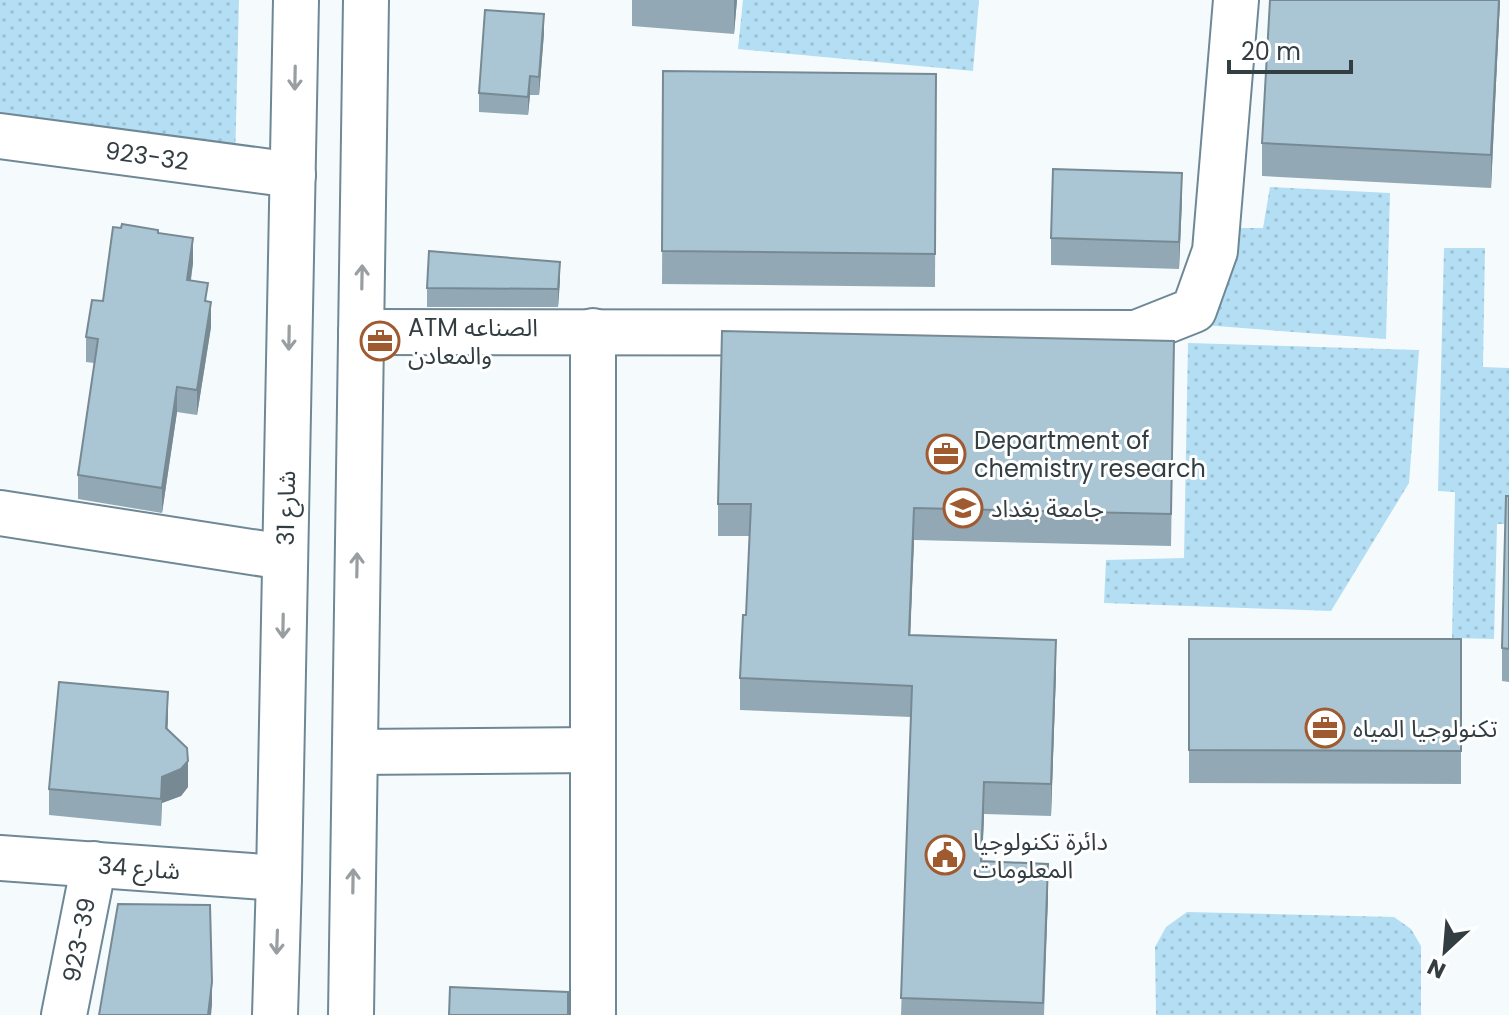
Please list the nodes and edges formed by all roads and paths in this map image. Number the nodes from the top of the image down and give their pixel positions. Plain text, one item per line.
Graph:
1 (296, 0) edge
2 (366, 0) edge
3 (1236, 0) edge
4 (0, 136) edge
5 (293, 175) junction
6 (593, 331) junction
7 (361, 332) junction
8 (0, 513) edge
9 (284, 557) junction
10 (593, 750) junction
11 (355, 752) junction
12 (0, 858) edge
13 (94, 864) junction
14 (279, 878) junction
15 (64, 1015) edge
16 (275, 1015) edge
17 (351, 1015) edge
18 (593, 1015) edge

1 -> 5 street, شارع 31
7 -> 2 street
3 - 6 street
4 - 5 street, 923-32
5 -> 9 street, شارع 31
6 - 7 street
6 - 10 street
11 -> 7 street
8 - 9 street
9 -> 14 street, شارع 31
10 - 11 street
10 - 18 street
17 -> 11 street
12 - 13 street, شارع 34
13 - 14 street, شارع 34
13 - 15 street, 923-39
14 -> 16 street, شارع 31

